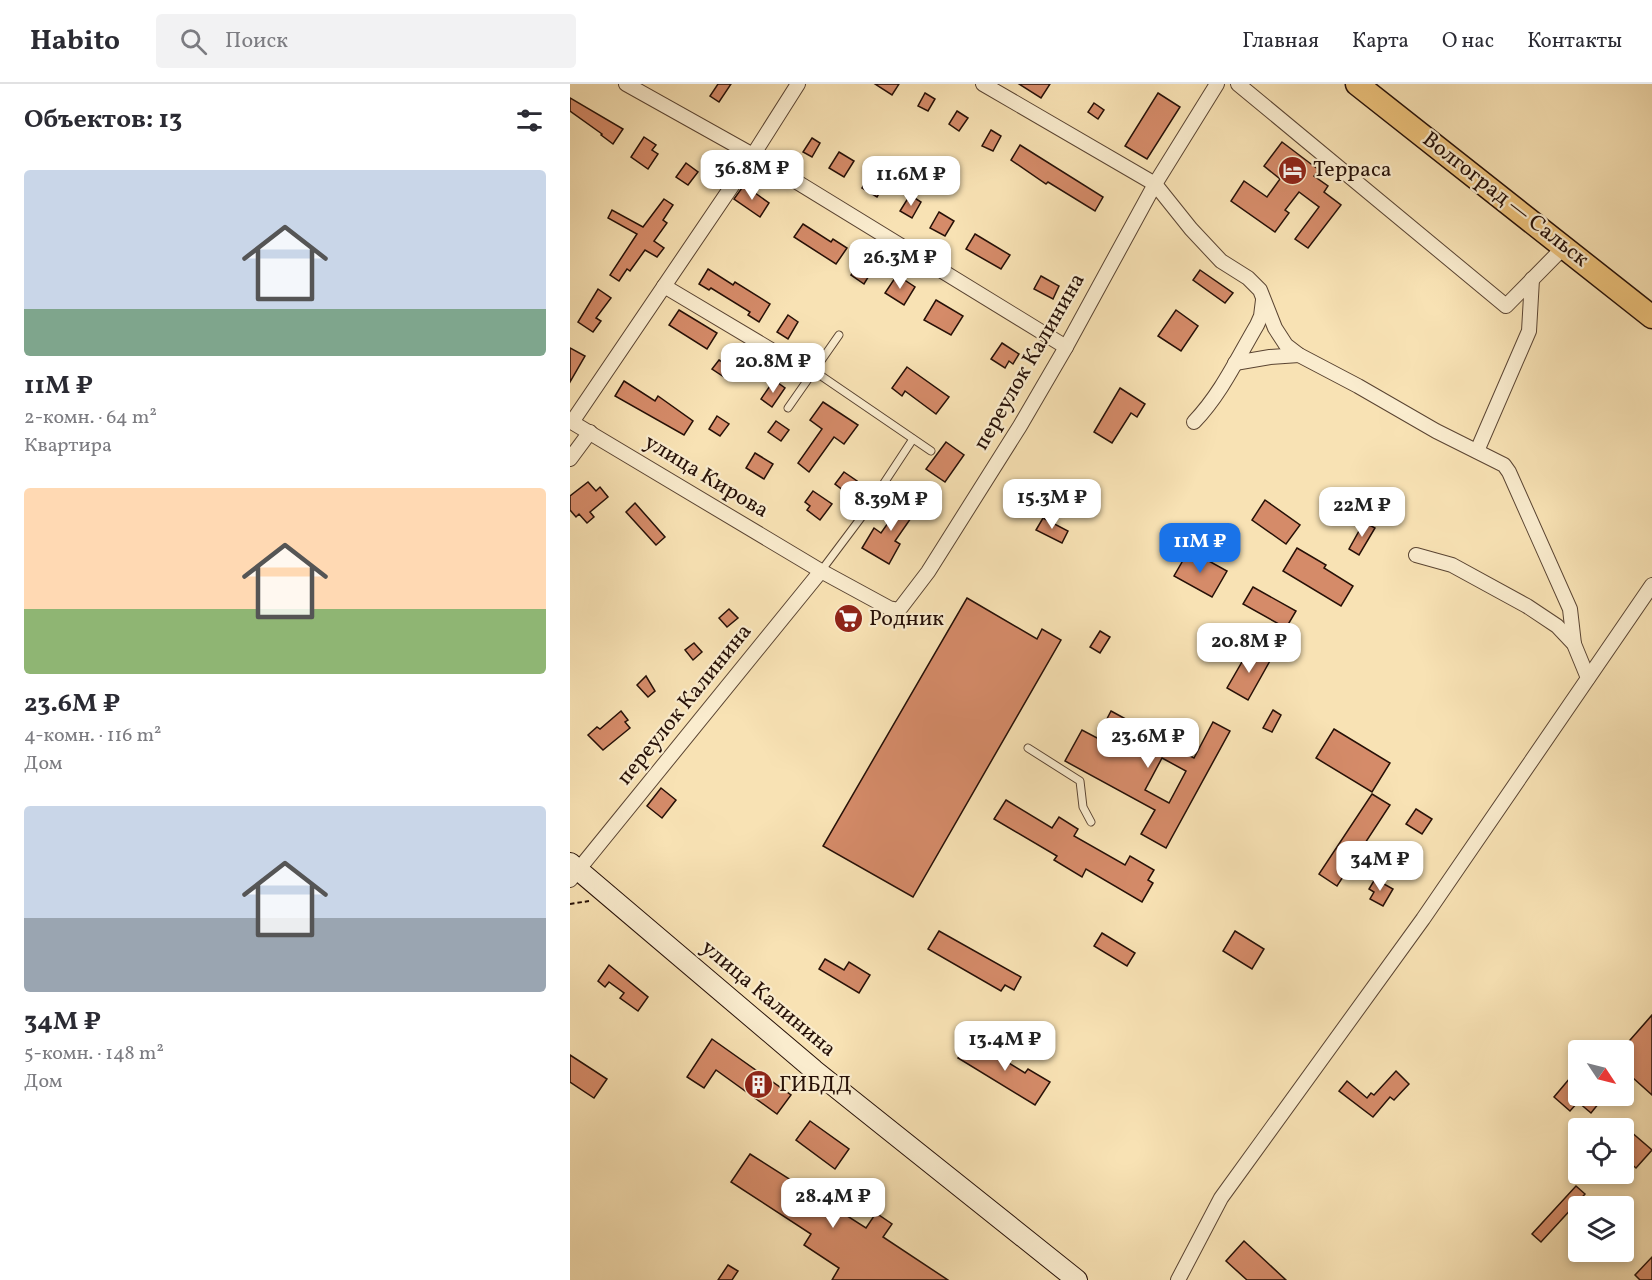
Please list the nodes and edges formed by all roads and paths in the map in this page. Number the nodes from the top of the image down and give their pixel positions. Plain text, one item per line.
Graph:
1 (626, 84) edge
2 (798, 84) edge
3 (983, 84) edge
4 (1216, 84) edge
5 (1238, 84) edge
6 (1357, 84) edge
7 (753, 155) junction
8 (1155, 184) junction
9 (1564, 247) junction
10 (1532, 279) junction
11 (664, 286) junction
12 (1264, 299) junction
13 (1652, 317) edge
14 (839, 335) dead end
15 (1066, 347) junction
16 (1299, 355) junction
17 (783, 357) dead end
18 (1235, 363) junction
19 (814, 371) junction
20 (789, 408) dead end
21 (571, 421) edge
22 (1194, 422) dead end
23 (590, 432) junction
24 (913, 440) junction
25 (931, 451) dead end
26 (1477, 451) junction
27 (570, 459) edge
28 (1416, 555) dead end
29 (821, 570) junction
30 (1652, 585) edge
31 (1574, 644) junction
32 (1588, 678) junction
33 (1028, 748) dead end
34 (1091, 822) dead end
35 (573, 871) edge
36 (598, 899) dead end
37 (570, 904) edge
38 (1077, 1280) edge
39 (1178, 1280) edge

1 - 7 street
2 - 7 street
3 - 8 street
4 - 8 street, переулок Калинина
5 - 10 street
6 - 9 main road, Волгоград — Сальск
7 - 11 street
7 - 15 street
8 - 12 street
8 - 15 street, переулок Калинина
9 - 10 street
9 - 13 main road, Волгоград — Сальск
10 - 26 street
11 - 17 street
11 - 21 street
12 - 16 street
12 - 18 street
14 - 19 lane
15 - 29 street, переулок Калинина
16 - 18 street
16 - 26 street
18 - 22 street
19 - 20 lane
19 - 24 lane
21 - 23 street, улица Кирова
23 - 27 street
23 - 29 street, улица Кирова
24 - 25 lane
24 - 29 lane
26 - 31 street
28 - 31 street
29 - 35 street, переулок Калинина
30 - 32 street
31 - 32 street
32 - 39 street
33 - 34 lane
35 - 38 street, улица Калинина
36 - 37 path

